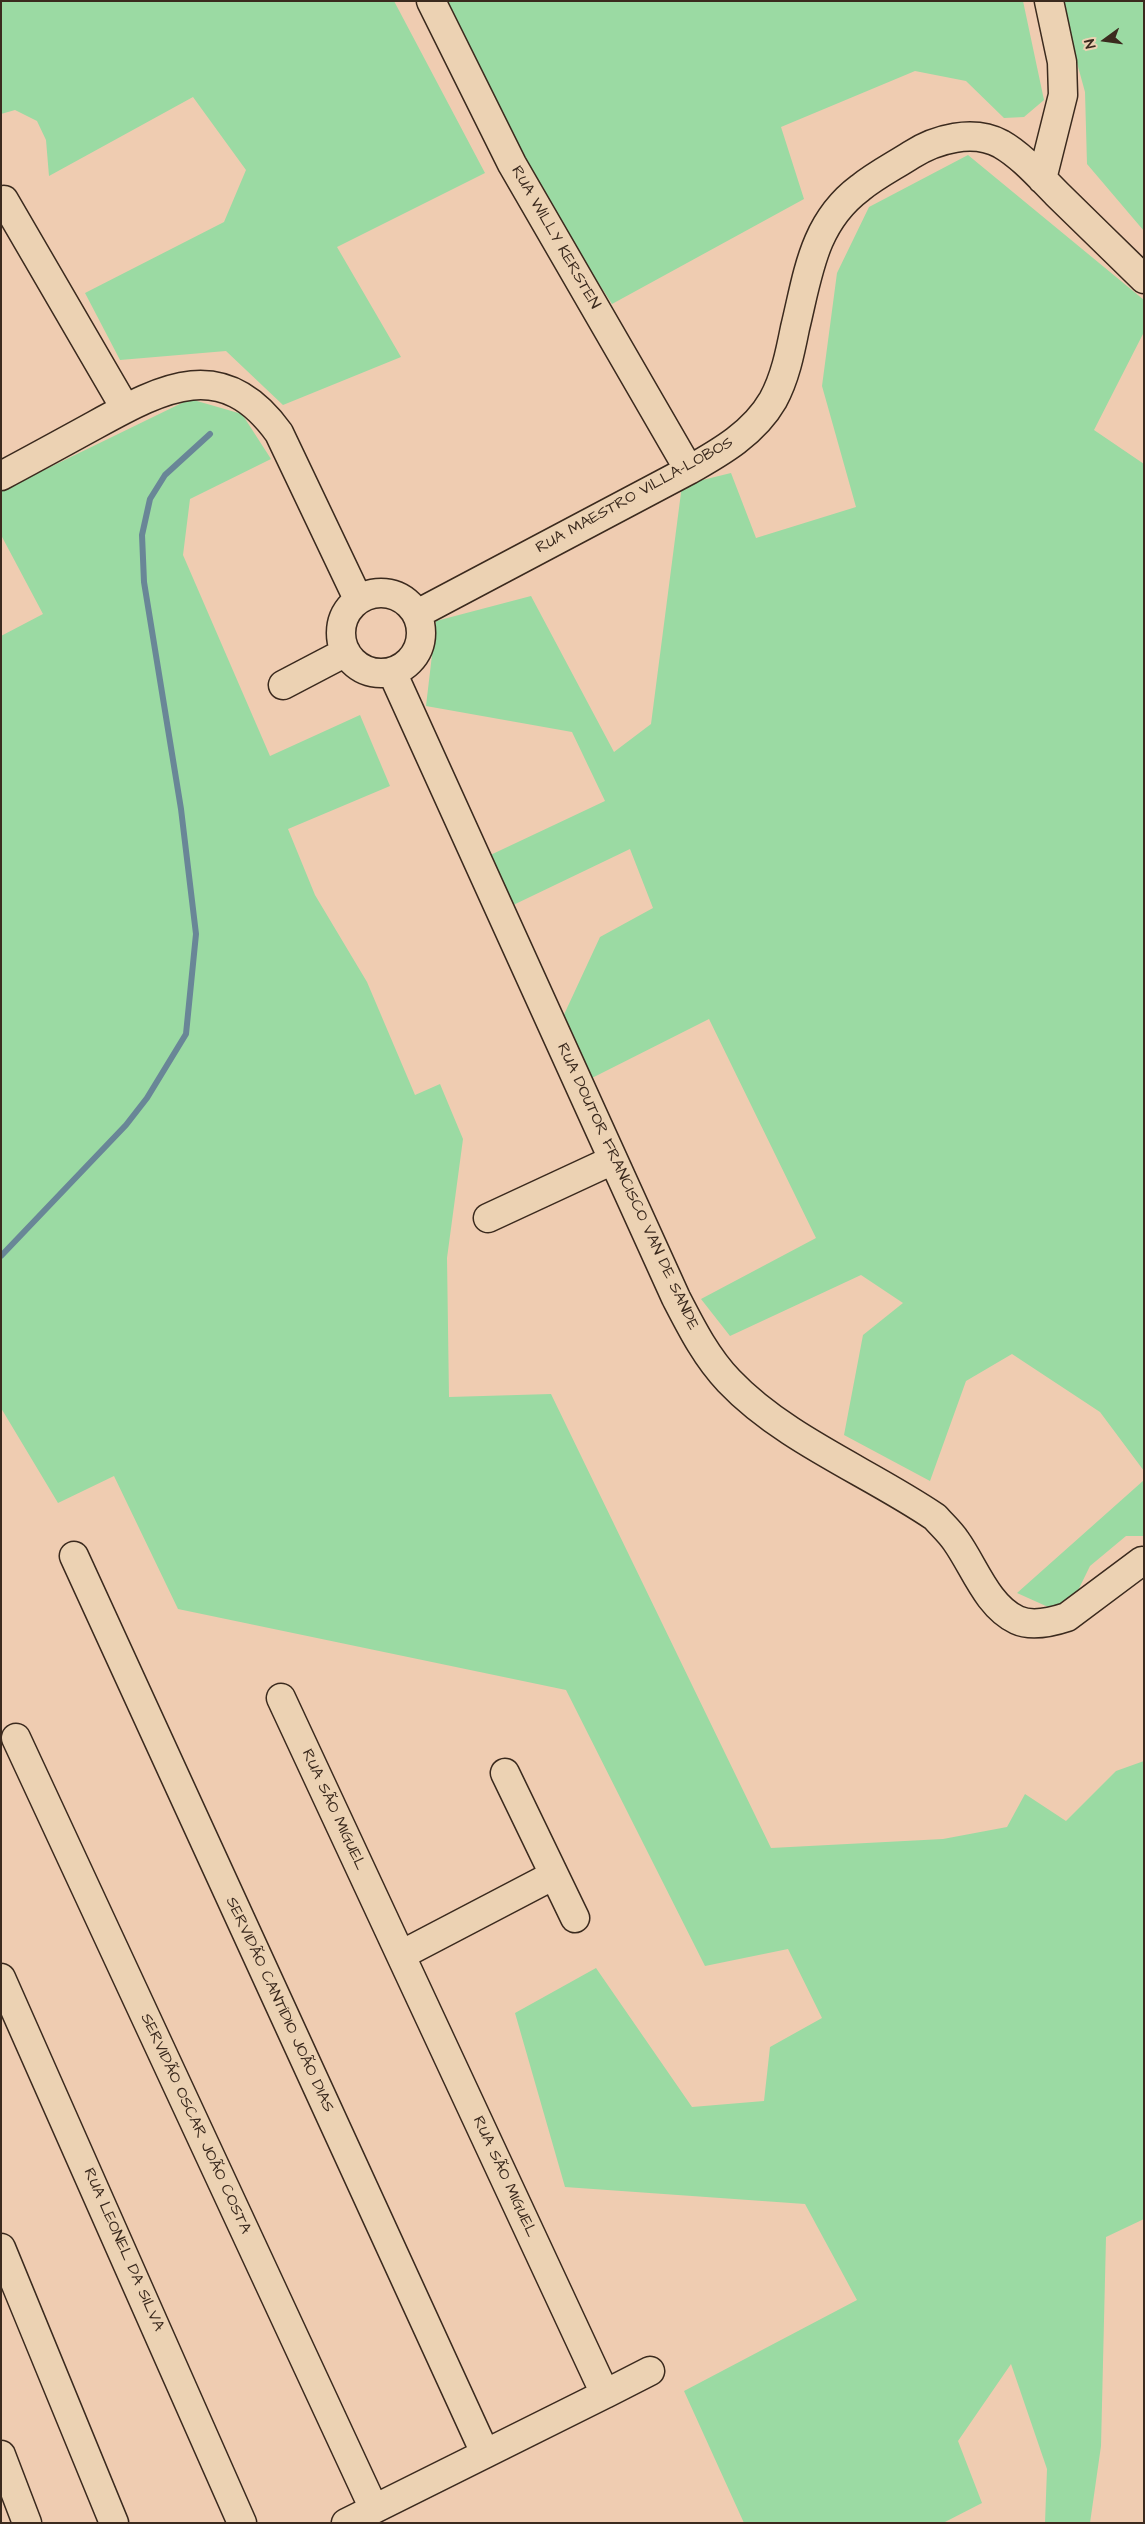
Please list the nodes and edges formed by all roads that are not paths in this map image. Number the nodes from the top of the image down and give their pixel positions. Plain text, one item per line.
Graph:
1 (432, 1) edge
2 (1049, 1) edge
3 (1042, 179) junction
4 (4, 200) dead end
5 (1144, 279) edge
6 (125, 408) junction
7 (690, 470) junction
8 (1, 476) edge
9 (358, 599) junction
10 (417, 614) junction
11 (346, 652) junction
12 (392, 672) junction
13 (283, 685) dead end
14 (613, 1160) junction
15 (488, 1218) dead end
16 (74, 1556) dead end
17 (1142, 1561) dead end
18 (281, 1698) dead end
19 (16, 1738) dead end
20 (506, 1773) dead end
21 (554, 1875) junction
22 (575, 1918) dead end
23 (401, 1954) junction
24 (1, 1978) edge
25 (1, 2248) edge
26 (650, 2371) dead end
27 (605, 2394) junction
28 (485, 2453) junction
29 (1, 2455) edge
30 (374, 2509) junction
31 (27, 2523) edge
32 (114, 2523) edge
33 (242, 2523) edge
34 (346, 2523) edge

1 - 7 street, RUA WILLY KERSTEN
2 - 3 street
3 - 5 street, RUA MAESTRO VILLA-LOBOS
3 - 7 street, RUA MAESTRO VILLA-LOBOS
4 - 6 street
6 - 8 street
6 - 9 street
7 - 10 street, RUA MAESTRO VILLA-LOBOS
9 - 10 street
9 - 11 street
10 - 12 street
11 - 12 street
11 - 13 street
12 - 14 street, RUA DOUTOR FRANCISCO VAN DE SANDE
14 - 15 street
14 - 17 street, RUA DOUTOR FRANCISCO VAN DE SANDE
16 - 28 street, SERVIDÃO CANTÍDIO JOÃO DIAS
18 - 23 street, RUA SÃO MIGUEL
19 - 30 street, SERVIDÃO OSCAR JOÃO COSTA
20 - 21 street
21 - 22 street
21 - 23 street
23 - 27 street, RUA SÃO MIGUEL
24 - 33 street, RUA LEONEL DA SILVA
25 - 32 street
26 - 27 street
27 - 28 street
28 - 30 street
29 - 31 street
30 - 34 street

